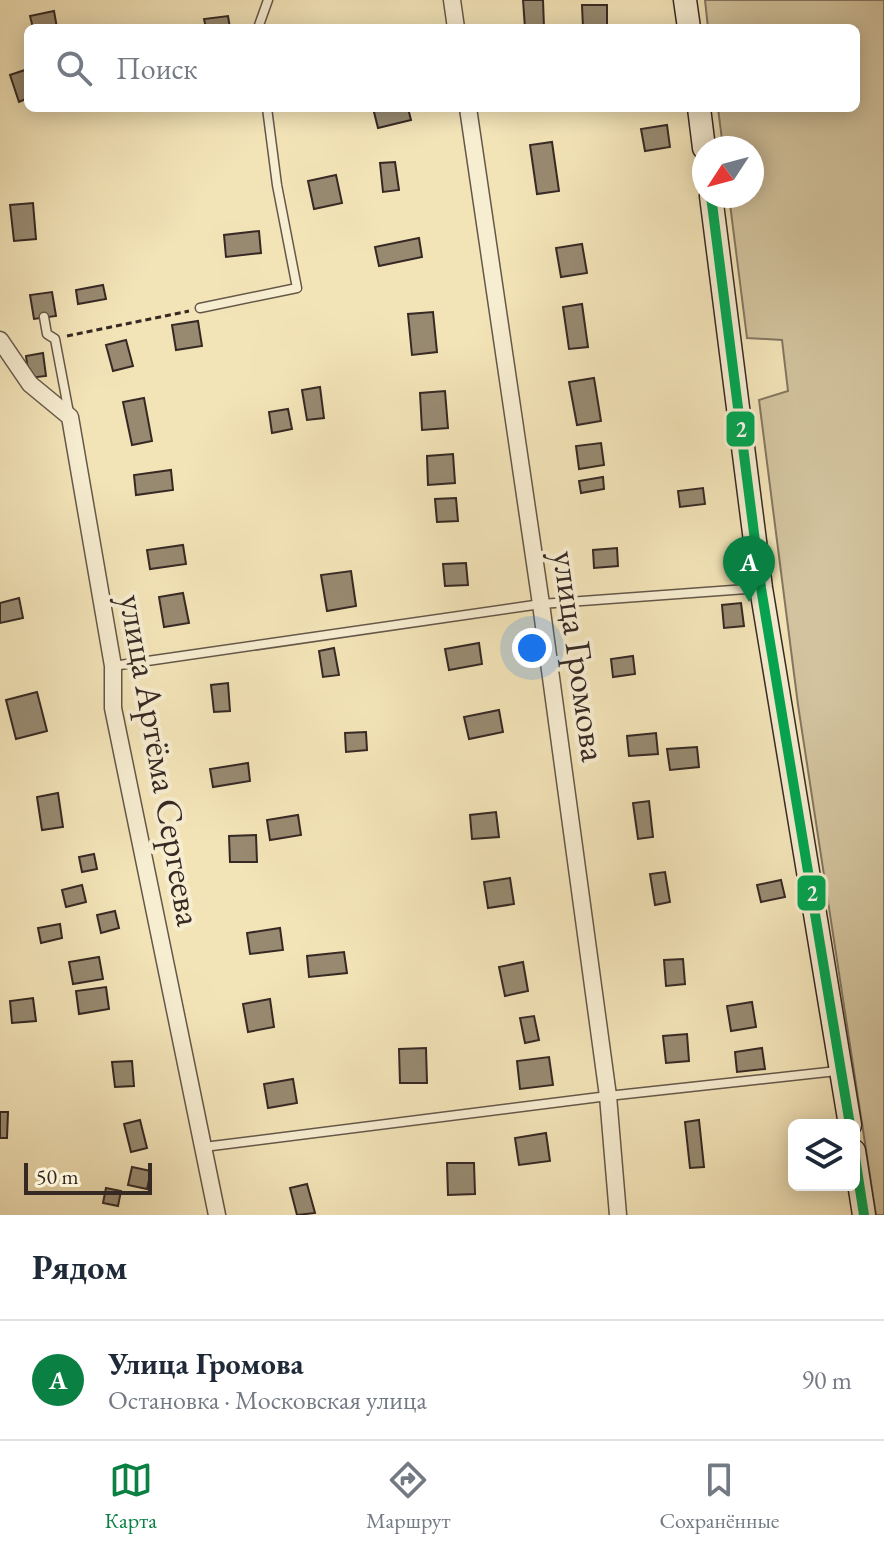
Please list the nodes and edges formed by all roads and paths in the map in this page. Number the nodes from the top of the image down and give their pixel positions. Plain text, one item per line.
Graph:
1 (268, 0) edge
2 (452, 0) edge
3 (685, 0) edge
4 (259, 24) edge
5 (455, 24) edge
6 (688, 24) edge
7 (268, 112) edge
8 (469, 112) edge
9 (700, 112) edge
10 (702, 136) edge
11 (713, 208) edge
12 (200, 308) joint
13 (44, 317) dead end
14 (55, 339) junction
15 (0, 343) edge
16 (70, 417) junction
17 (761, 588) junction
18 (541, 604) junction
19 (113, 666) junction
20 (842, 1070) junction
21 (608, 1096) junction
22 (849, 1119) edge
23 (204, 1147) junction
24 (860, 1189) edge
25 (217, 1215) edge
26 (618, 1215) edge
27 (864, 1215) edge

1 - 4 lane
2 - 5 street
3 - 6 street
7 - 12 lane
8 - 18 street, улица Громова
9 - 10 street
11 - 17 street
12 - 14 path
13 - 14 lane
14 - 16 lane
15 - 16 street
16 - 19 street, улица Артёма Сергеева
17 - 18 lane
17 - 20 street
18 - 19 lane
18 - 21 street, улица Громова
19 - 23 street, улица Артёма Сергеева
20 - 21 lane
20 - 22 street
21 - 23 lane
21 - 26 street, улица Громова
23 - 25 street, улица Артёма Сергеева
24 - 27 street

